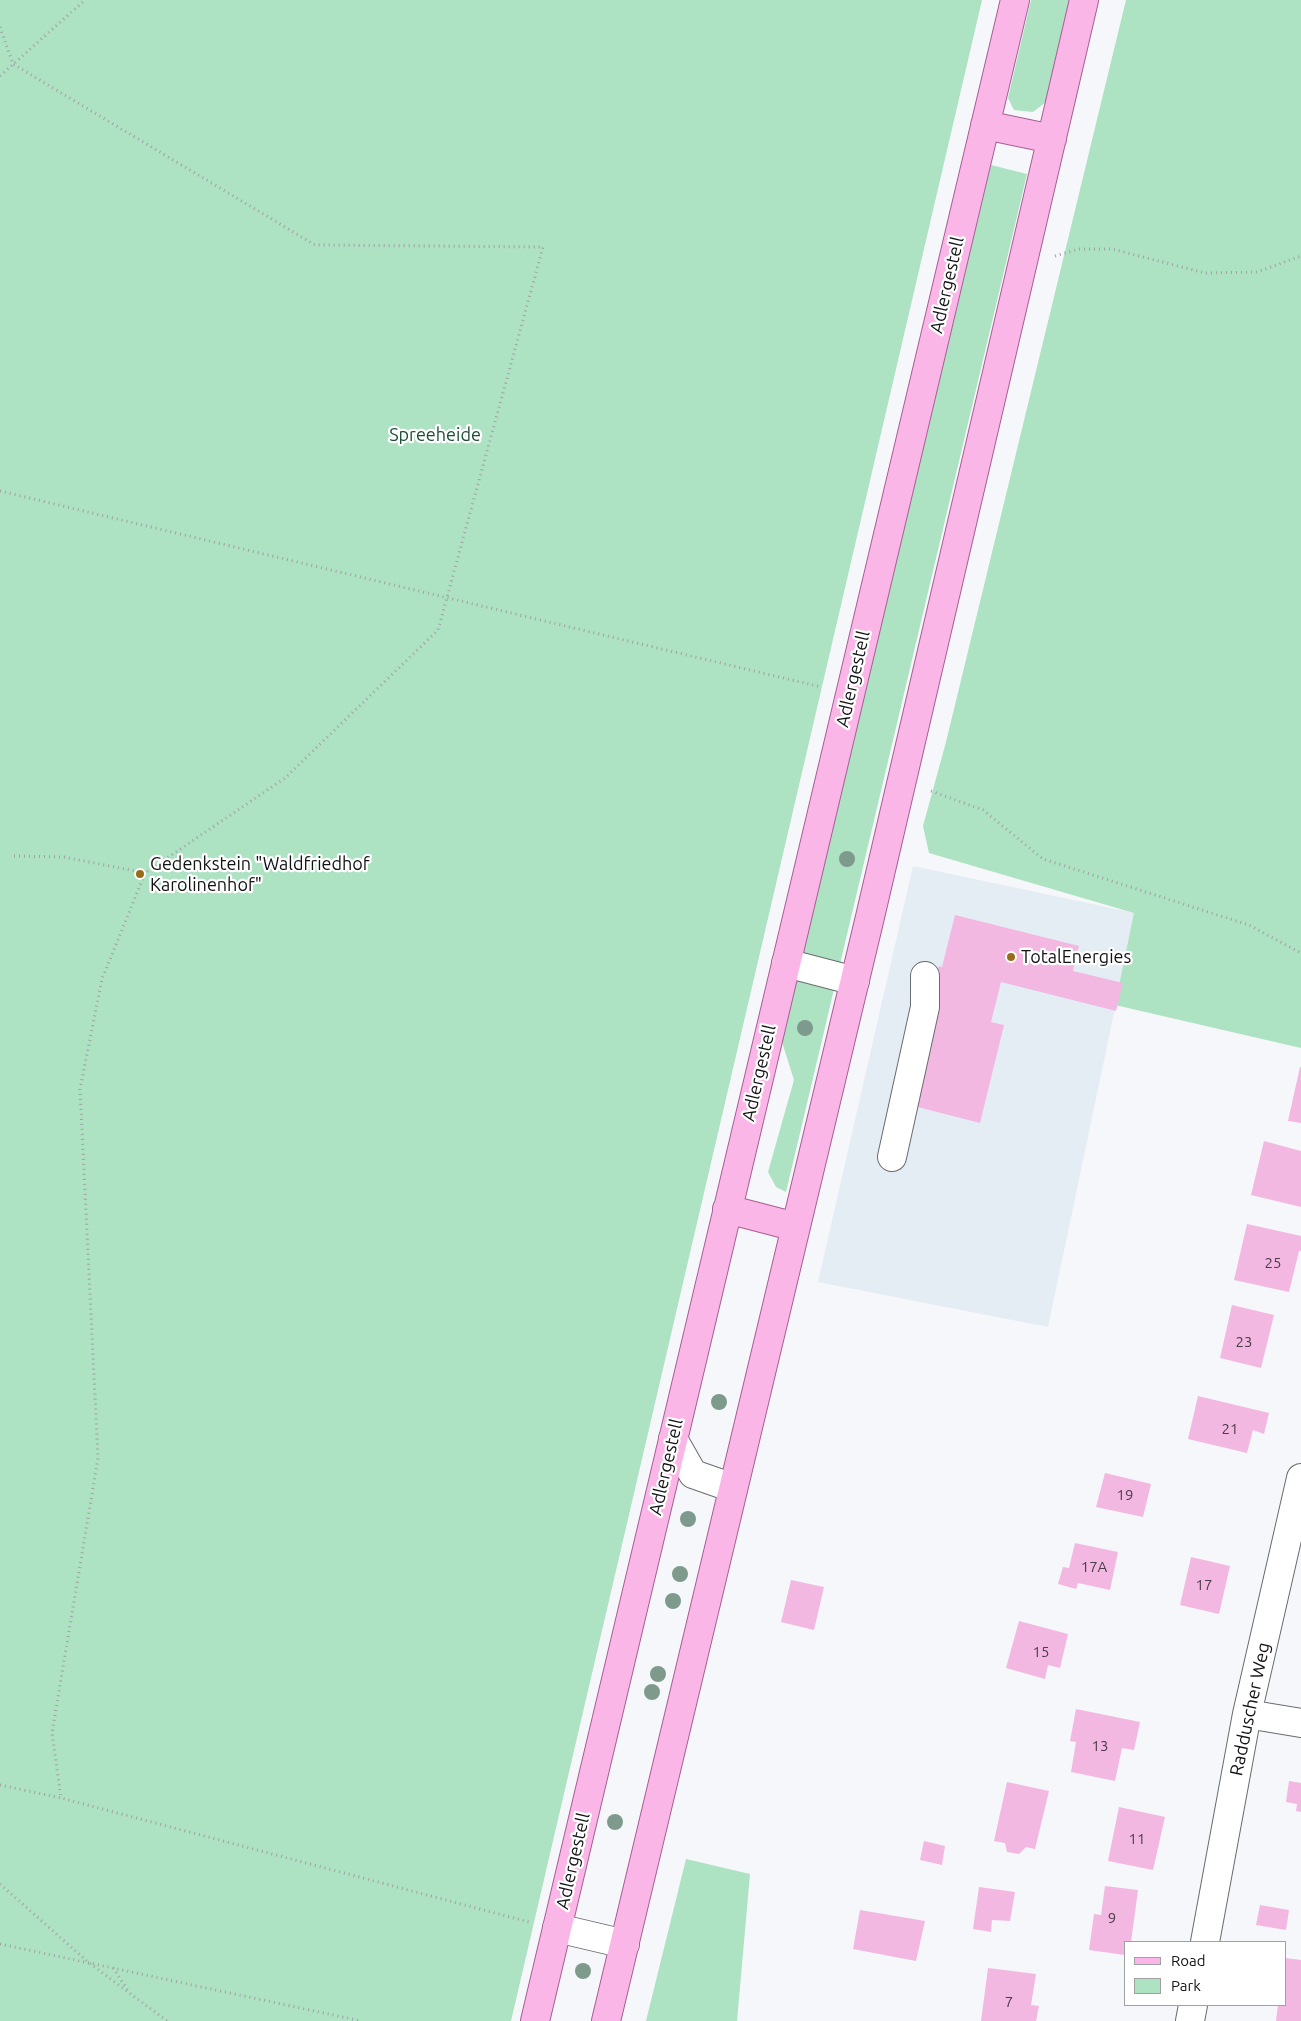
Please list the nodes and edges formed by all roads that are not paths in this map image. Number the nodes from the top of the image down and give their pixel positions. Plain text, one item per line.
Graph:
1 (1015, 0) edge
2 (1084, 0) edge
3 (985, 125) junction
4 (1052, 139) junction
5 (786, 963) junction
6 (925, 976) dead end
7 (855, 981) junction
8 (892, 1157) dead end
9 (727, 1209) junction
10 (796, 1226) junction
11 (672, 1439) junction
12 (1301, 1478) edge
13 (733, 1488) junction
14 (1247, 1714) junction
15 (1301, 1723) edge
16 (544, 1925) junction
17 (1205, 1941) edge
18 (625, 1944) junction
19 (1193, 2006) edge
20 (535, 2021) edge
21 (606, 2021) edge
22 (1190, 2021) edge

1 - 3 main road, Adlergestell
2 - 4 main road
3 - 4 main road
3 - 5 main road, Adlergestell
4 - 7 main road
5 - 7 street
5 - 9 main road, Adlergestell
6 - 8 street
7 - 10 main road
9 - 10 main road
9 - 11 main road, Adlergestell
10 - 13 main road
11 - 13 street
11 - 16 main road, Adlergestell
12 - 14 street, Radduscher Weg
13 - 18 main road
14 - 15 street
14 - 17 street, Radduscher Weg
16 - 18 street
16 - 20 main road, Adlergestell
18 - 21 main road
19 - 22 street

